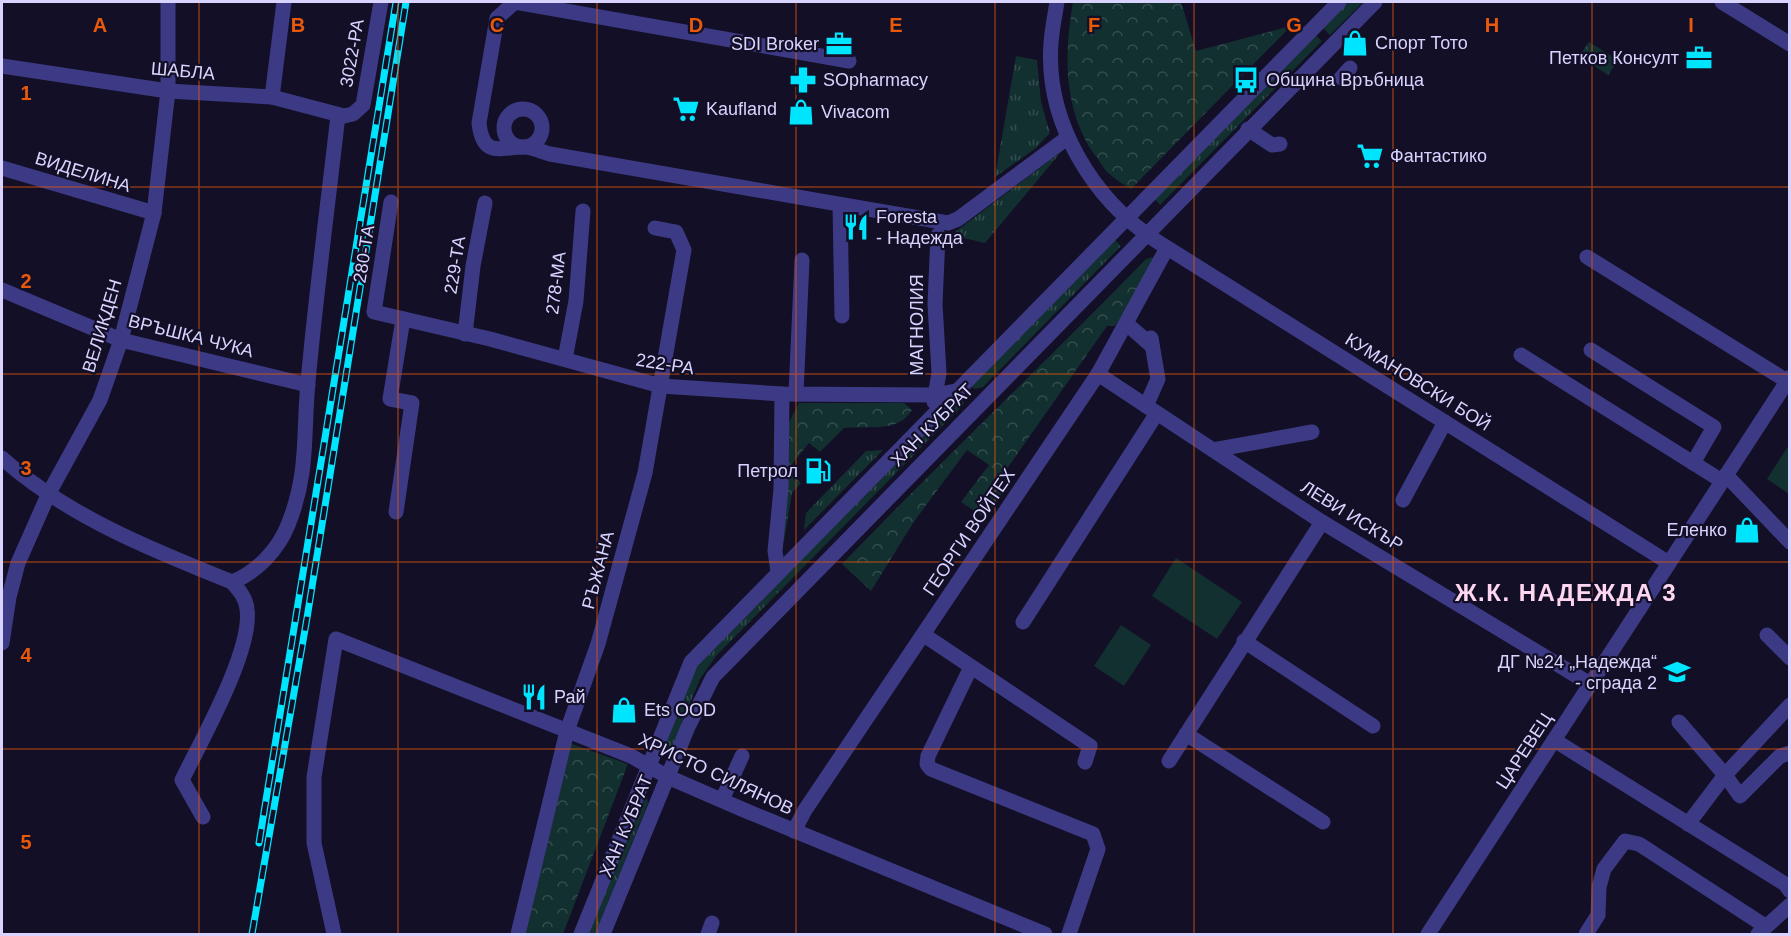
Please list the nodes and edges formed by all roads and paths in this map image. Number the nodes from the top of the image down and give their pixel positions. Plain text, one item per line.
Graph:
1 (168, 2) edge
2 (284, 2) edge
3 (381, 2) edge
4 (1057, 2) edge
5 (1339, 2) edge
6 (1375, 2) edge
7 (1722, 2) edge
8 (1790, 44) edge
9 (849, 61) dead end
10 (2, 66) edge
11 (168, 91) junction
12 (272, 98) junction
13 (359, 110) joint
14 (338, 115) junction
15 (1248, 129) junction
16 (1067, 138) junction
17 (1280, 144) dead end
18 (2, 168) edge
19 (391, 202) dead end
20 (485, 203) dead end
21 (840, 204) junction
22 (583, 211) dead end
23 (154, 213) junction
24 (1127, 218) junction
25 (656, 228) dead end
26 (1146, 234) junction
27 (938, 235) dead end
28 (1167, 248) junction
29 (1587, 257) dead end
30 (802, 260) dead end
31 (2, 290) edge
32 (374, 312) joint
33 (842, 316) dead end
34 (403, 319) junction
35 (1127, 324) junction
36 (465, 334) junction
37 (121, 340) junction
38 (1591, 350) dead end
39 (1521, 355) dead end
40 (565, 359) junction
41 (1098, 374) junction
42 (1788, 379) edge
43 (308, 385) junction
44 (661, 386) junction
45 (957, 391) junction
46 (789, 394) junction
47 (935, 395) junction
48 (975, 409) junction
49 (1151, 409) junction
50 (931, 415) junction
51 (1445, 422) junction
52 (1312, 432) dead end
53 (1213, 450) junction
54 (2, 458) edge
55 (1693, 463) junction
56 (1724, 478) junction
57 (49, 493) junction
58 (1403, 500) dead end
59 (396, 512) dead end
60 (1322, 522) junction
61 (1790, 542) edge
62 (1669, 563) junction
63 (778, 571) junction
64 (232, 582) junction
65 (1023, 622) dead end
66 (924, 635) junction
67 (1767, 635) dead end
68 (1244, 641) junction
69 (2, 643) edge
70 (1790, 658) edge
71 (971, 667) junction
72 (1590, 684) junction
73 (1790, 705) edge
74 (1679, 722) dead end
75 (1373, 726) dead end
76 (567, 731) junction
77 (1186, 734) junction
78 (1554, 740) junction
79 (1790, 753) edge
80 (742, 756) dead end
81 (1169, 761) dead end
82 (1085, 762) dead end
83 (648, 766) junction
84 (1725, 775) junction
85 (668, 777) junction
86 (722, 800) junction
87 (203, 817) dead end
88 (1323, 822) dead end
89 (1688, 824) junction
90 (794, 831) junction
91 (1787, 888) edge
92 (1790, 904) edge
93 (1762, 930) edge
94 (334, 934) edge
95 (518, 934) edge
96 (581, 934) edge
97 (603, 934) edge
98 (1045, 934) edge
99 (1069, 934) edge
100 (1428, 934) edge
101 (1586, 934) edge

1 - 11 street, ВЕЛИКДЕН
2 - 12 street
3 - 13 street, 3022-РА
4 - 16 street, КУМАНОВСКИ БОЙ
5 - 24 street, ХАН КУБРАТ
6 - 15 street, ХАН КУБРАТ
7 - 8 street
9 - 21 street
10 - 11 street, ШАБЛА
11 - 12 street, ШАБЛА
11 - 23 street, ВЕЛИКДЕН
12 - 14 street, ШАБЛА
13 - 14 street, ШАБЛА
14 - 43 street
15 - 17 street
15 - 26 street, ХАН КУБРАТ
16 - 21 street
16 - 24 street, КУМАНОВСКИ БОЙ
18 - 23 street, ВИДЕЛИНА
19 - 32 street, 280-ТА
20 - 36 street, 229-ТА
21 - 33 street
22 - 40 street, 278-МА
23 - 37 street, ВЕЛИКДЕН
24 - 26 street, КУМАНОВСКИ БОЙ
24 - 45 street, ХАН КУБРАТ
25 - 44 street, РЪЖАНА
26 - 28 street, КУМАНОВСКИ БОЙ
26 - 48 street, ХАН КУБРАТ
27 - 47 street, МАГНОЛИЯ
28 - 35 street, ГЕОРГИ ВОЙТЕХ
28 - 51 street, КУМАНОВСКИ БОЙ
29 - 42 street
30 - 46 street
31 - 37 street, ВРЪШКА ЧУКА
32 - 34 street, 222-РА
34 - 36 street, 222-РА
34 - 59 street
35 - 41 street, ГЕОРГИ ВОЙТЕХ
35 - 49 street
36 - 40 street, 222-РА
37 - 43 street, ВРЪШКА ЧУКА
37 - 57 street, ВЕЛИКДЕН
38 - 55 street
39 - 55 street
40 - 44 street, 222-РА
41 - 49 street, ЛЕВИ ИСКЪР
41 - 66 street, ГЕОРГИ ВОЙТЕХ
42 - 56 street, ЦАРЕВЕЦ
43 - 64 street
44 - 46 street, 222-РА
44 - 76 street, РЪЖАНА
45 - 47 street, 222-РА
45 - 48 street
45 - 50 street, ХАН КУБРАТ
46 - 47 street, 222-РА
46 - 63 street
47 - 50 street, МАГНОЛИЯ
48 - 85 street, ХАН КУБРАТ
49 - 53 street, ЛЕВИ ИСКЪР
49 - 65 street
50 - 63 street, ХАН КУБРАТ
51 - 58 street
51 - 62 street, КУМАНОВСКИ БОЙ
52 - 53 street
53 - 60 street, ЛЕВИ ИСКЪР
54 - 57 street
55 - 56 street
56 - 61 street
56 - 62 street, ЦАРЕВЕЦ
57 - 64 street
57 - 69 street, ВЕЛИКДЕН
60 - 68 street
60 - 72 street, ЛЕВИ ИСКЪР
62 - 72 street, ЦАРЕВЕЦ
63 - 83 street, ХАН КУБРАТ
64 - 87 street
66 - 71 street
66 - 90 street, ГЕОРГИ ВОЙТЕХ
67 - 70 street
68 - 75 street
68 - 77 street
71 - 82 street
71 - 99 street
72 - 78 street, ЦАРЕВЕЦ
73 - 84 street
74 - 84 street
76 - 83 street, ХРИСТО СИЛЯНОВ
76 - 94 street, ХРИСТО СИЛЯНОВ
76 - 95 street, РЪЖАНА
77 - 81 street
77 - 88 street
78 - 89 street
78 - 100 street, ЦАРЕВЕЦ
79 - 84 street
80 - 86 street
83 - 85 street, ХРИСТО СИЛЯНОВ
83 - 96 street, ХАН КУБРАТ
84 - 89 street
85 - 86 street, ХРИСТО СИЛЯНОВ
85 - 97 street, ХАН КУБРАТ
86 - 90 street, ХРИСТО СИЛЯНОВ
89 - 91 street
90 - 98 street, ХРИСТО СИЛЯНОВ
92 - 93 street
93 - 101 street

